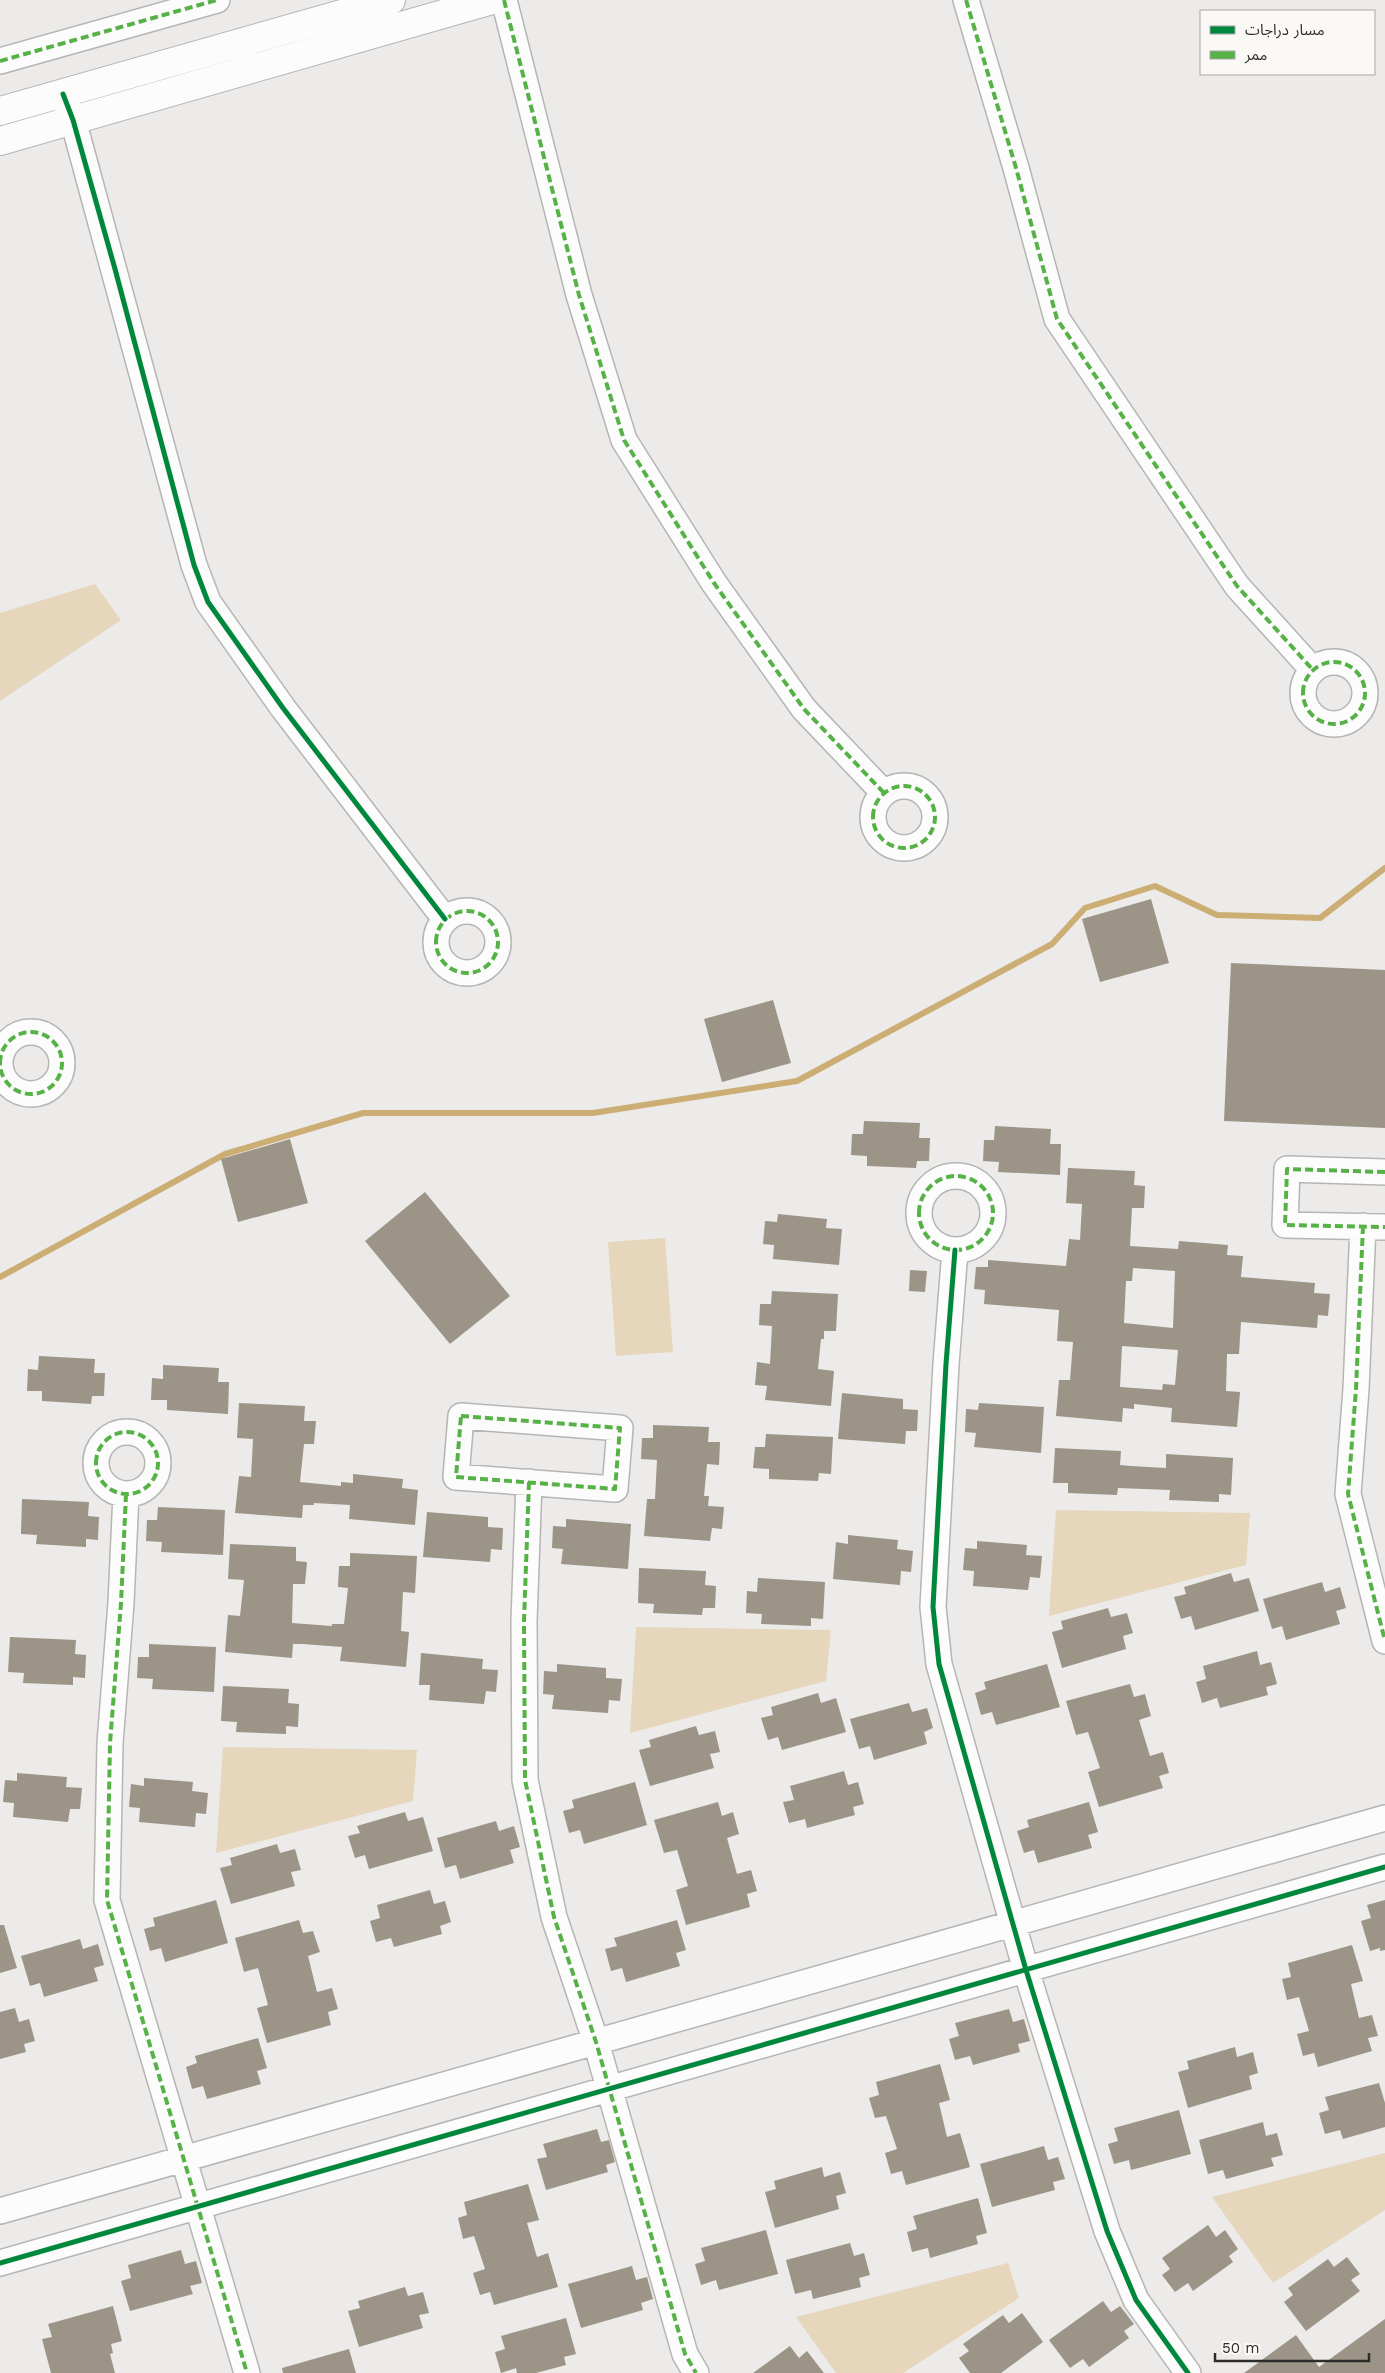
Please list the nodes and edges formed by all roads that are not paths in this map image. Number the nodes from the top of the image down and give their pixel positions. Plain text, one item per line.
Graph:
1 (217, 0) edge
2 (391, 0) edge
3 (492, 0) edge
4 (504, 0) edge
5 (966, 0) edge
6 (0, 61) edge
7 (63, 94) junction
8 (0, 111) edge
9 (73, 120) junction
10 (0, 142) edge
11 (1313, 670) dead end
12 (884, 793) dead end
13 (445, 919) dead end
14 (1385, 1172) edge
15 (1374, 1226) edge
16 (955, 1250) dead end
17 (529, 1482) junction
18 (126, 1494) dead end
19 (1385, 1641) edge
20 (1385, 1818) edge
21 (1385, 1867) edge
22 (1013, 1923) junction
23 (1026, 1970) junction
24 (596, 2042) junction
25 (609, 2089) junction
26 (184, 2159) junction
27 (197, 2206) junction
28 (0, 2211) edge
29 (0, 2263) edge
30 (247, 2373) edge
31 (696, 2373) edge
32 (1188, 2373) edge

1 - 6 street
2 - 7 street
3 - 9 street
4 - 12 street
5 - 11 street
7 - 8 street
7 - 9 street
9 - 10 street
9 - 13 street
14 - 15 street
15 - 19 street
16 - 22 street
17 - 17 street
17 - 24 street
18 - 26 street
20 - 22 street
21 - 23 street
22 - 23 street
22 - 24 street
23 - 25 street
23 - 32 street
24 - 25 street
24 - 26 street
25 - 27 street
25 - 31 street
26 - 27 street
26 - 28 street
27 - 29 street
27 - 30 street

